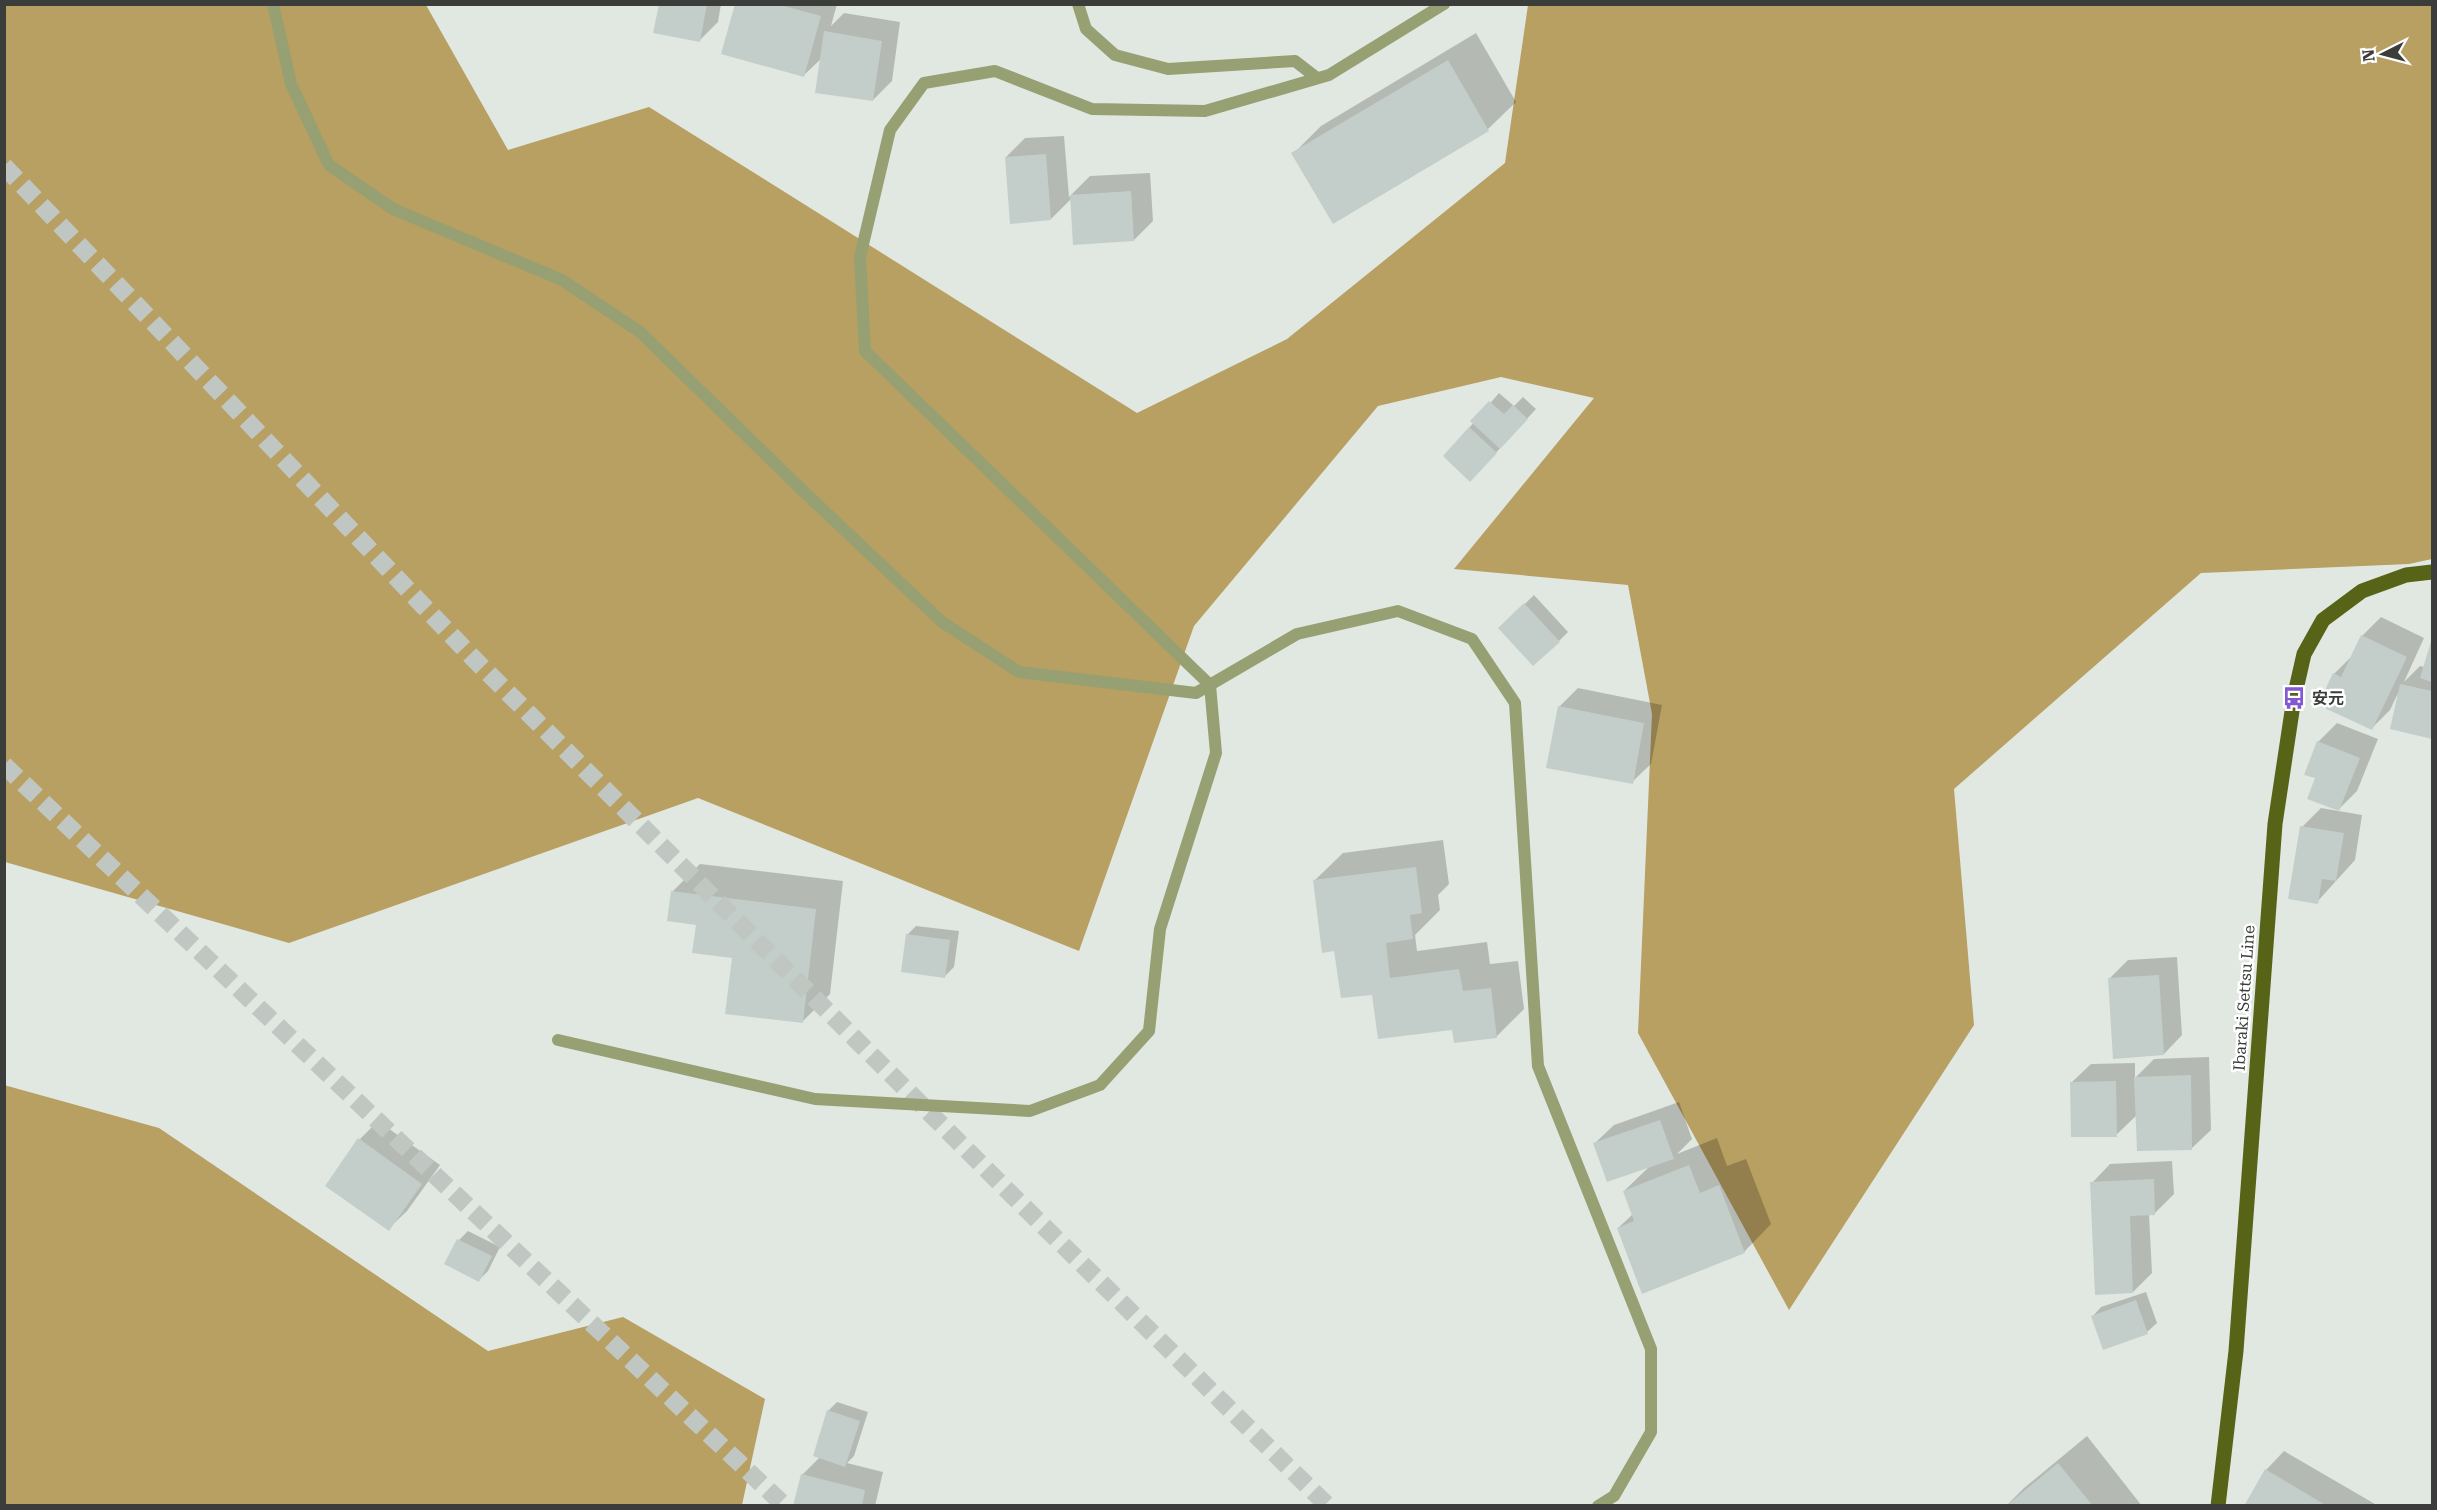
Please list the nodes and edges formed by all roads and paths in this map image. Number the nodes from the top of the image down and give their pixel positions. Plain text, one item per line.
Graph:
1 (273, 4) edge
2 (1078, 4) edge
3 (1444, 4) edge
4 (1317, 78) junction
5 (2433, 572) edge
6 (1210, 685) junction
7 (558, 1040) dead end
8 (1598, 1506) edge
9 (2218, 1506) edge

1 - 6 street
2 - 4 street
3 - 4 street
4 - 6 street
5 - 9 main road, Ibaraki Settsu Line
6 - 7 street
6 - 8 street

